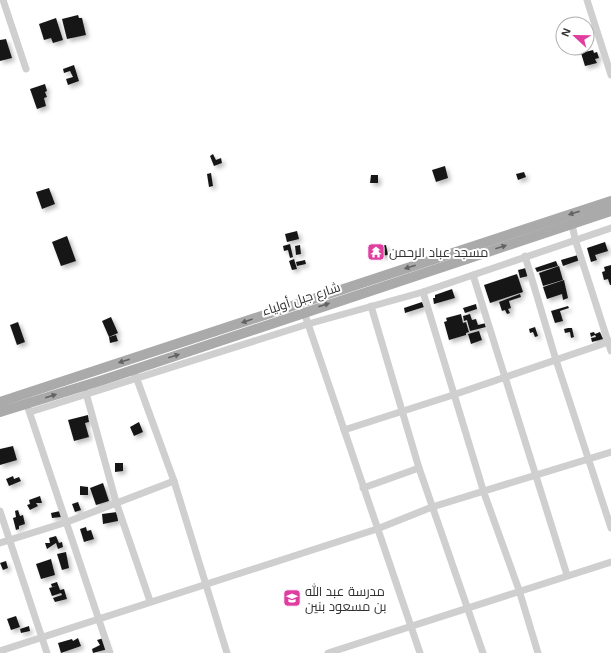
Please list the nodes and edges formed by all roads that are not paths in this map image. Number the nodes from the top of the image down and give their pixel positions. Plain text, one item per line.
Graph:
1 (3, 0) edge
2 (587, 0) edge
3 (26, 69) dead end
4 (611, 75) edge
5 (611, 201) edge
6 (611, 211) edge
7 (572, 224) junction
8 (611, 228) edge
9 (575, 239) junction
10 (525, 256) junction
11 (473, 275) junction
12 (423, 292) junction
13 (371, 306) junction
14 (304, 312) junction
15 (308, 324) junction
16 (610, 342) edge
17 (611, 351) edge
18 (556, 360) junction
19 (134, 374) junction
20 (505, 377) junction
21 (86, 394) junction
22 (453, 395) junction
23 (0, 402) edge
24 (28, 408) junction
25 (401, 411) junction
26 (0, 412) edge
27 (344, 430) junction
28 (611, 452) edge
29 (590, 459) junction
30 (419, 468) junction
31 (537, 476) junction
32 (174, 481) junction
33 (363, 488) junction
34 (484, 492) junction
35 (116, 502) junction
36 (432, 507) junction
37 (0, 511) edge
38 (67, 522) junction
39 (611, 528) edge
40 (376, 529) junction
41 (10, 541) junction
42 (0, 544) edge
43 (611, 562) edge
44 (567, 575) junction
45 (206, 583) junction
46 (519, 590) junction
47 (150, 601) junction
48 (468, 608) junction
49 (99, 619) junction
50 (411, 626) junction
51 (42, 638) junction
52 (0, 651) edge
53 (47, 653) edge
54 (110, 653) edge
55 (227, 653) edge
56 (328, 653) edge
57 (420, 653) edge
58 (483, 653) edge
59 (538, 653) edge

1 - 3 street
2 - 4 street
5 -> 23 main road, شارع جبل أولياء
6 - 7 main road, شارع جبل أولياء
7 - 9 street
14 -> 7 main road, شارع جبل أولياء
8 - 9 street
9 - 10 street
9 - 16 street
10 - 11 street
10 - 18 street
11 - 12 street
11 - 20 street
12 - 13 street
12 - 22 street
13 - 15 street
13 - 25 street
14 - 15 street
19 -> 14 main road, شارع جبل أولياء
15 - 19 street
15 - 27 street
16 - 17 street
16 - 18 street
18 - 20 street
18 - 29 street
19 - 21 street
24 -> 19 main road, شارع جبل أولياء
19 - 32 street
20 - 22 street
20 - 31 street
21 - 24 street
21 - 35 street
22 - 25 street
22 - 34 street
24 - 26 main road, شارع جبل أولياء
24 - 38 street
25 - 27 street
25 - 30 street
27 - 33 street
28 - 29 street
29 - 31 street
29 - 39 street
30 - 33 street
30 - 36 street
31 - 34 street
31 - 44 street
32 - 35 street
32 - 45 street
33 - 40 street
34 - 36 street
34 - 46 street
35 - 38 street
35 - 47 street
36 - 40 street
36 - 48 street
37 - 41 street
38 - 41 street
38 - 49 street
40 - 45 street
40 - 50 street
41 - 42 street
41 - 51 street
43 - 44 street
44 - 46 street
45 - 47 street
45 - 55 street
46 - 48 street
46 - 59 street
47 - 49 street
48 - 50 street
48 - 58 street
49 - 51 street
49 - 54 street
50 - 56 street
50 - 57 street
51 - 52 street
51 - 53 street

